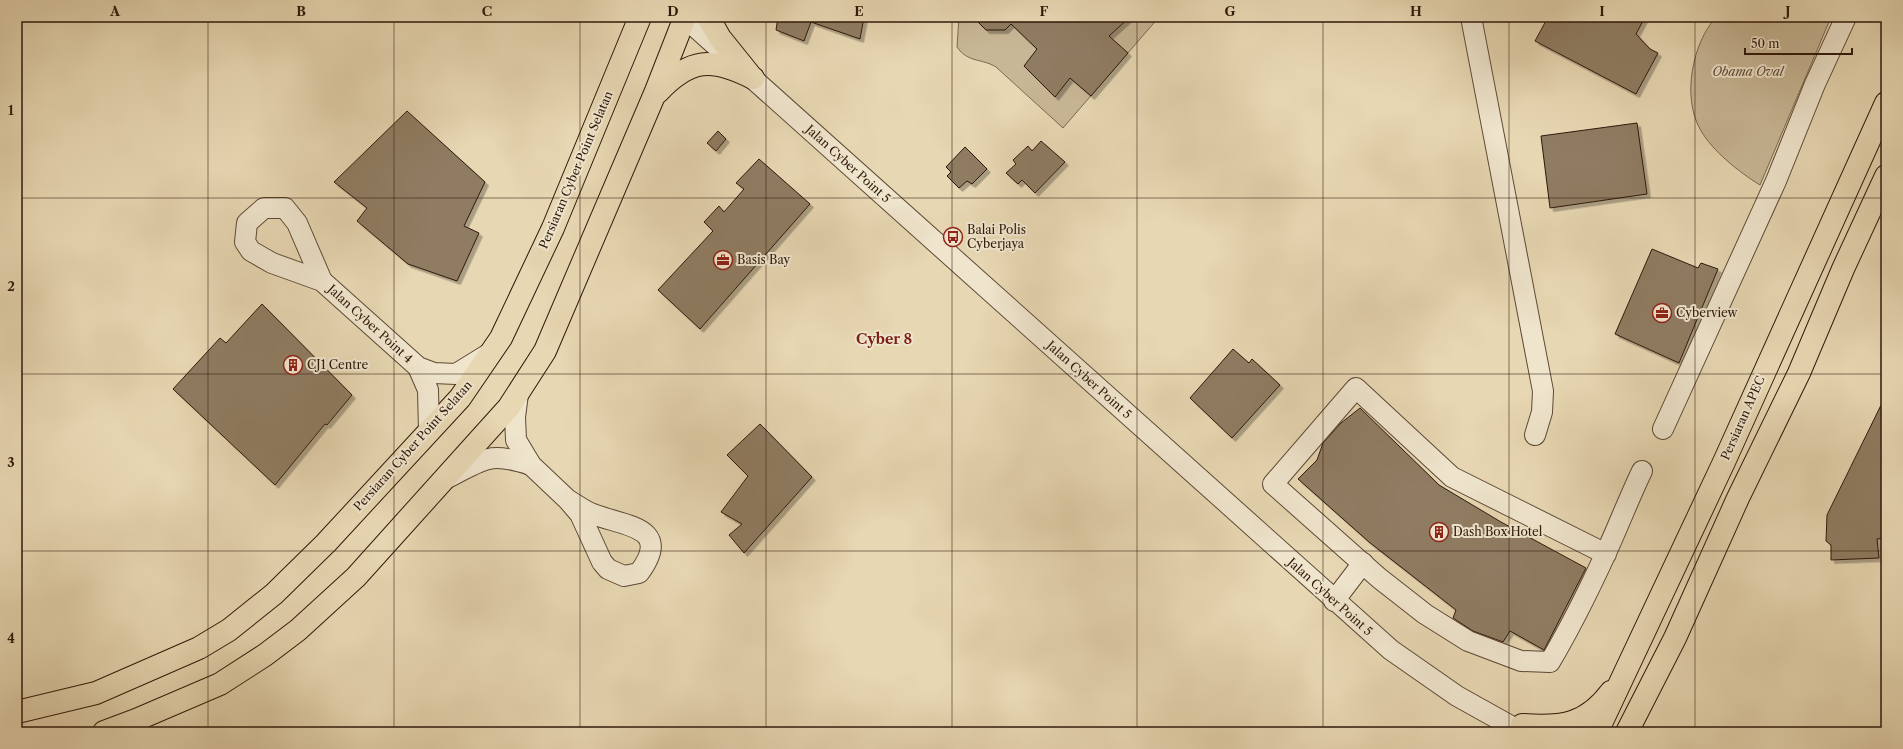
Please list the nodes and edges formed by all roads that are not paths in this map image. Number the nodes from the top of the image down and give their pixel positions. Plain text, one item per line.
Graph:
1 (640, 17) edge
2 (685, 17) edge
3 (708, 17) edge
4 (1471, 17) edge
5 (1846, 17) edge
6 (630, 27) edge
7 (753, 78) junction
8 (653, 96) junction
9 (1886, 103) edge
10 (1878, 136) edge
11 (1886, 176) edge
12 (322, 281) dead end
13 (494, 351) junction
14 (418, 367) junction
15 (518, 394) junction
16 (1663, 429) dead end
17 (429, 431) junction
18 (1535, 435) dead end
19 (531, 465) junction
20 (1642, 471) dead end
21 (446, 478) junction
22 (568, 500) dead end
23 (1606, 554) junction
24 (1364, 563) junction
25 (1334, 601) junction
26 (1623, 676) junction
27 (17, 712) edge
28 (1521, 728) edge
29 (104, 732) edge
30 (1597, 732) edge
31 (1627, 732) edge

1 - 6 main road, Persiaran Cyber Point Selatan
2 - 7 street, Jalan Cyber Point 5
2 - 8 main road
3 - 7 main road
4 - 18 street
5 - 16 street
6 - 13 main road, Persiaran Cyber Point Selatan
7 - 8 main road
7 - 25 street, Jalan Cyber Point 5
8 - 15 main road
9 - 10 main road, Persiaran APEC
10 - 26 main road, Persiaran APEC
11 - 31 main road
12 - 14 street, Jalan Cyber Point 4
13 - 14 street, Jalan Cyber Point 4
13 - 17 main road, Persiaran Cyber Point Selatan
14 - 17 street, Jalan Cyber Point 4
15 - 19 street
15 - 21 main road
17 - 27 main road, Persiaran Cyber Point Selatan
19 - 21 street
19 - 22 street
20 - 23 street
21 - 29 main road
23 - 24 street
23 - 24 street
24 - 25 street
25 - 28 street, Jalan Cyber Point 5
26 - 28 main road
26 - 30 main road, Persiaran APEC

